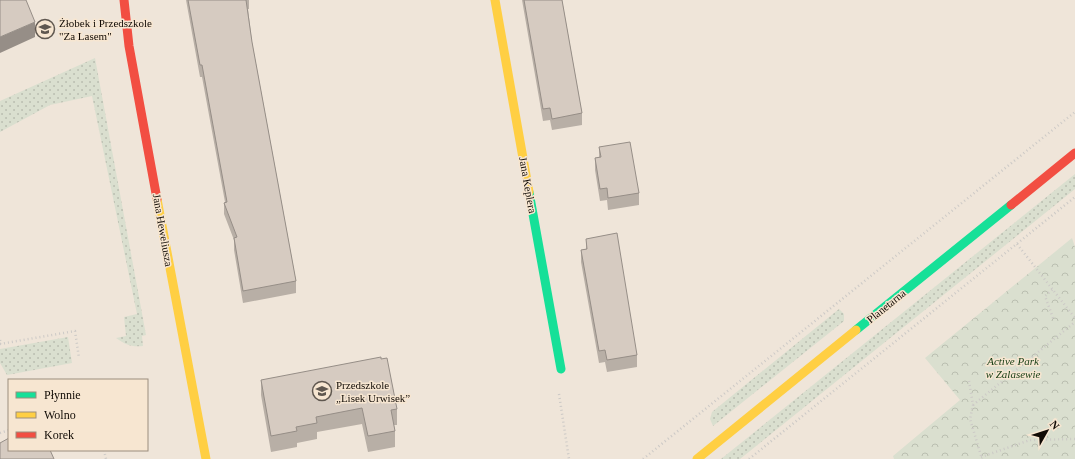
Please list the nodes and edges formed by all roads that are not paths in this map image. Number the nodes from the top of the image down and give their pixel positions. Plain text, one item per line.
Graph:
1 (124, 0) edge
2 (495, 0) edge
3 (1075, 154) edge
4 (561, 369) road end
5 (206, 459) edge
6 (696, 459) edge

1 - 5 street, Jana Heweliusza
2 - 4 street, Jana Keplera
3 - 6 street, Planetarna

